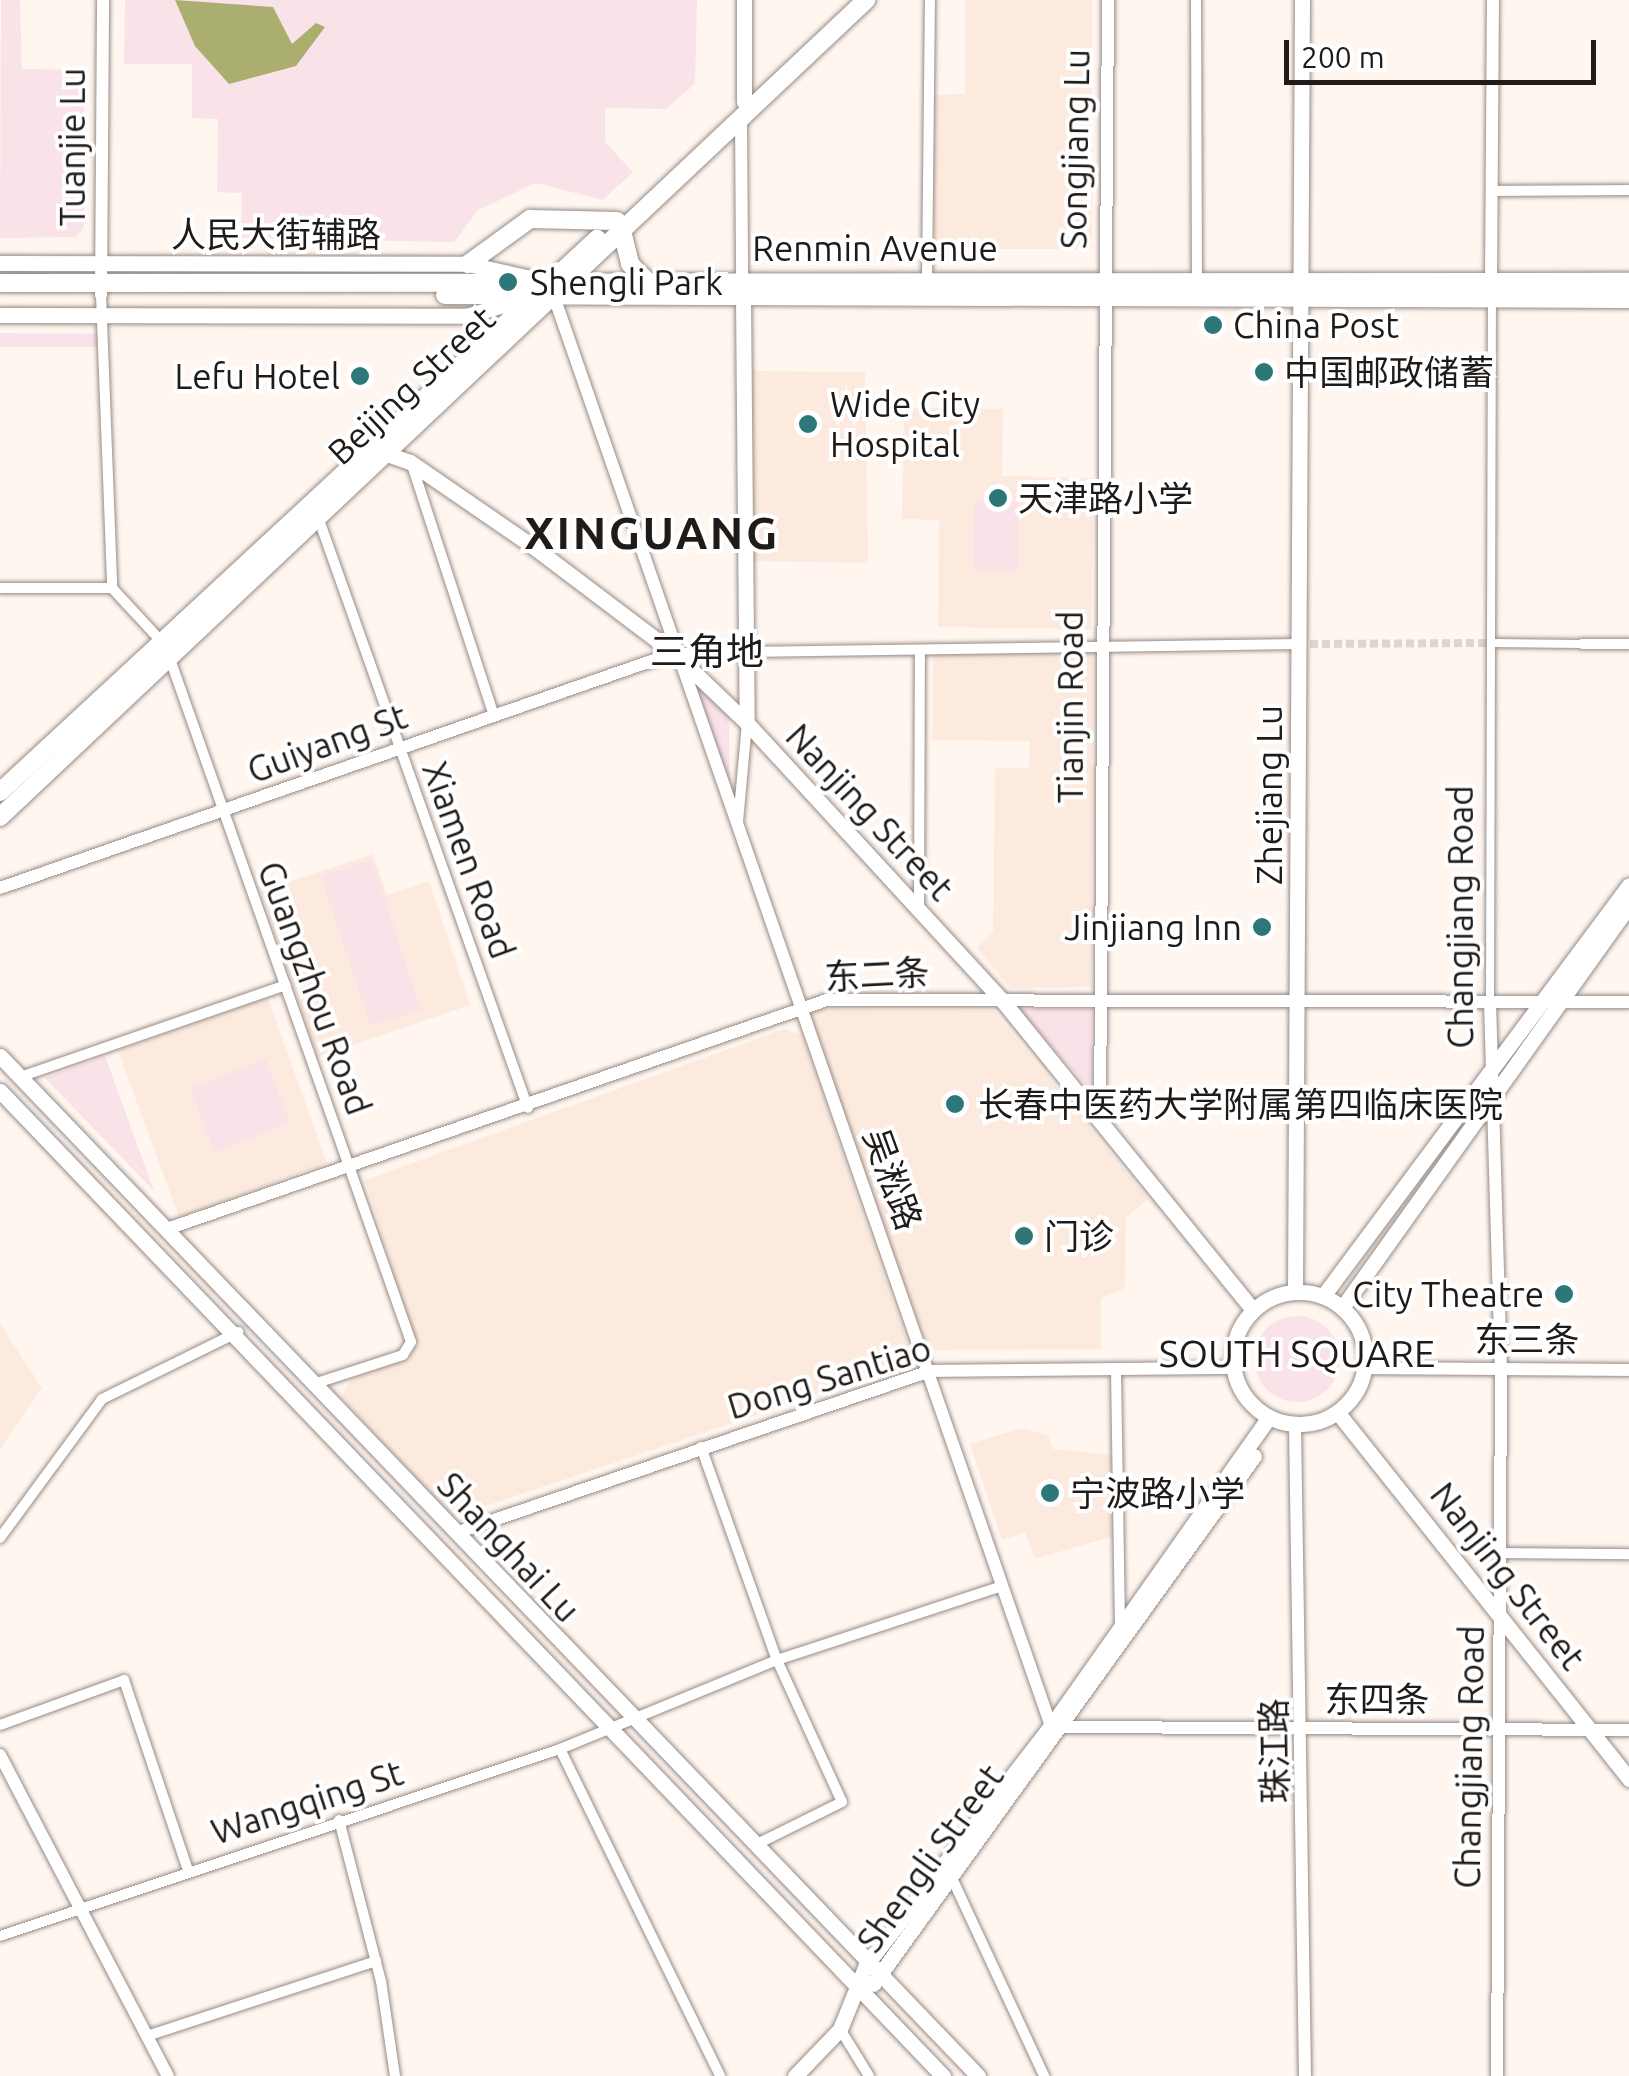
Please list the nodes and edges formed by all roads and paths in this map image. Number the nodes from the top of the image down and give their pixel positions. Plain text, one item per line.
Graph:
1 (104, 0) edge
2 (744, 0) edge
3 (853, 0) edge
4 (866, 0) edge
5 (930, 0) edge
6 (1108, 0) edge
7 (1196, 0) edge
8 (1302, 0) edge
9 (1494, 0) edge
10 (742, 110) junction
11 (1491, 190) junction
12 (1629, 190) edge
13 (619, 226) junction
14 (0, 264) edge
15 (102, 264) junction
16 (468, 264) junction
17 (646, 280) junction
18 (928, 280) junction
19 (1197, 281) junction
20 (569, 282) junction
21 (1629, 282) edge
22 (0, 283) edge
23 (101, 289) junction
24 (551, 289) junction
25 (743, 289) junction
26 (1104, 289) junction
27 (1298, 290) junction
28 (1491, 290) junction
29 (0, 295) edge
30 (532, 297) junction
31 (1629, 299) edge
32 (0, 315) edge
33 (101, 315) junction
34 (362, 450) junction
35 (387, 452) junction
36 (410, 462) junction
37 (318, 517) junction
38 (0, 588) edge
39 (112, 588) junction
40 (1100, 643) junction
41 (1492, 643) junction
42 (1298, 644) junction
43 (1582, 644) joint
44 (1629, 644) edge
45 (746, 649) junction
46 (166, 650) junction
47 (674, 653) junction
48 (920, 653) junction
49 (494, 716) junction
50 (747, 723) junction
51 (400, 748) junction
52 (2, 786) edge
53 (222, 812) junction
54 (0, 817) edge
55 (737, 838) junction
56 (1629, 885) edge
57 (0, 888) edge
58 (1629, 905) edge
59 (919, 910) junction
60 (285, 986) junction
61 (1002, 1000) junction
62 (1100, 1000) junction
63 (1537, 1001) junction
64 (1558, 1001) junction
65 (1490, 1002) junction
66 (1629, 1002) edge
67 (1301, 1004) junction
68 (801, 1013) junction
69 (0, 1056) edge
70 (1489, 1068) junction
71 (20, 1077) junction
72 (0, 1091) edge
73 (1489, 1102) junction
74 (528, 1108) junction
75 (1100, 1116) junction
76 (350, 1168) junction
77 (166, 1229) junction
78 (1295, 1292) junction
79 (1323, 1296) junction
80 (1342, 1308) junction
81 (1252, 1309) junction
82 (239, 1332) junction
83 (1235, 1368) junction
84 (1366, 1368) junction
85 (1501, 1369) junction
86 (930, 1370) junction
87 (1629, 1370) edge
88 (1116, 1371) junction
89 (314, 1384) junction
90 (1338, 1412) junction
91 (1273, 1420) junction
92 (1294, 1426) junction
93 (701, 1448) junction
94 (456, 1532) junction
95 (0, 1538) edge
96 (1502, 1553) junction
97 (1629, 1554) edge
98 (1002, 1586) junction
99 (1500, 1613) junction
100 (1120, 1627) junction
101 (777, 1660) junction
102 (630, 1718) junction
103 (0, 1725) edge
104 (1058, 1727) junction
105 (608, 1728) junction
106 (1305, 1729) junction
107 (1500, 1730) junction
108 (1591, 1730) junction
109 (1629, 1730) edge
110 (560, 1749) junction
111 (0, 1755) edge
112 (1629, 1779) edge
113 (339, 1820) junction
114 (752, 1846) junction
115 (188, 1870) junction
116 (950, 1874) junction
117 (74, 1904) junction
118 (0, 1936) edge
119 (376, 1961) junction
120 (866, 1965) junction
121 (881, 1979) junction
122 (862, 1991) junction
123 (840, 2029) junction
124 (147, 2036) junction
125 (168, 2076) edge
126 (395, 2076) edge
127 (720, 2076) edge
128 (795, 2076) edge
129 (870, 2076) edge
130 (943, 2076) edge
131 (978, 2076) edge
132 (1044, 2076) edge
133 (1305, 2076) edge
134 (1497, 2076) edge

1 - 15 street, Tuanjie Lu
2 - 10 main road
3 - 10 main road, Beijing Street
4 - 10 main road, Beijing Street
5 - 18 street
6 - 26 street, Songjiang Lu
7 - 19 street
8 - 27 main road, Zhejiang Lu
9 - 11 street
10 - 13 main road, Beijing Street
10 - 25 street
11 - 12 street
11 - 28 street
13 - 16 main road
13 - 17 main road
13 - 20 main road, Beijing Street
13 - 24 main road, Beijing Street
14 - 15 main road, 人民大街辅路
15 - 16 main road, 人民大街辅路
15 - 23 street, Tuanjie Lu
16 - 24 main road, 人民大街辅路
17 - 20 main road, Renmin Avenue
17 - 25 main road, Renmin Avenue
18 - 25 main road, Renmin Avenue
18 - 26 main road, Renmin Avenue
19 - 26 main road, Renmin Avenue
19 - 27 main road, Renmin Avenue
20 - 24 main road, Beijing Street
21 - 28 main road, Renmin Avenue
22 - 23 main road, Renmin Avenue
23 - 24 main road, Renmin Avenue
23 - 29 main road, Renmin Avenue
23 - 30 main road, Renmin Avenue
23 - 33 street
24 - 25 main road, Renmin Avenue
24 - 30 main road, Renmin Avenue
24 - 35 main road, Beijing Street
24 - 47 street, 吴淞路
25 - 26 main road, Renmin Avenue
25 - 45 main road
26 - 27 main road, Renmin Avenue
26 - 40 street, Tianjin Road
27 - 28 main road, Renmin Avenue
27 - 42 main road, Zhejiang Lu
28 - 31 main road, Renmin Avenue
28 - 41 street, Changjiang Road
30 - 33 main road
30 - 34 main road, Beijing Street
32 - 33 main road
33 - 39 street
34 - 35 main road, Nanjing Street
34 - 46 main road, Beijing Street
35 - 36 main road, Nanjing Street
35 - 37 main road, Beijing Street
36 - 47 main road, Nanjing Street
36 - 49 street
37 - 46 main road, Beijing Street
37 - 51 street, Xiamen Road
38 - 39 street
39 - 46 street
40 - 42 street
40 - 48 street
40 - 62 street, Tianjin Road
41 - 43 street
41 - 65 street, Changjiang Road
42 - 67 main road, Zhejiang Lu
43 - 44 street
45 - 47 street
45 - 48 street
45 - 50 main road
46 - 52 main road, Beijing Street
46 - 53 street, Guangzhou Road
46 - 54 main road, Beijing Street
47 - 49 street, Guiyang St
47 - 50 main road, Nanjing Street
47 - 55 street, 吴淞路
48 - 59 street
49 - 51 street, Guiyang St
50 - 55 street
50 - 59 main road, Nanjing Street
51 - 53 street, Guiyang St
51 - 74 street, Xiamen Road
53 - 57 street, Guiyang St
53 - 60 street, Guangzhou Road
55 - 68 street, 吴淞路
56 - 63 main road
58 - 64 main road
59 - 61 main road, Nanjing Street
60 - 71 street
60 - 76 street, Guangzhou Road
61 - 62 street, 东二条
61 - 68 street, 东二条
61 - 75 main road, Nanjing Street
62 - 67 street, 东二条
62 - 75 street, Tianjin Road
63 - 64 street, 东二条
63 - 65 street, 东二条
63 - 70 main road
64 - 66 street, 东二条
64 - 73 main road
65 - 67 street, 东二条
65 - 70 street, Changjiang Road
67 - 78 main road, Zhejiang Lu
68 - 74 street, 东二条
68 - 86 street, 吴淞路
69 - 71 main road, Shanghai Lu
70 - 73 street, Changjiang Road
70 - 79 main road
71 - 77 main road, Shanghai Lu
72 - 82 main road, Shanghai Lu
73 - 80 main road
73 - 85 street, Changjiang Road
74 - 76 street, 东二条
75 - 81 main road, Nanjing Street
76 - 77 street, 东二条
76 - 89 street, Guangzhou Road
77 - 89 main road, Shanghai Lu
78 - 79 main road
78 - 81 main road
79 - 80 main road
80 - 84 main road
81 - 83 main road
82 - 95 street
82 - 105 main road, Shanghai Lu
83 - 88 street, Dong Santiao
83 - 91 main road
84 - 85 street, 东三条
84 - 90 main road
85 - 87 street, 东三条
85 - 96 street, Changjiang Road
86 - 88 street, Dong Santiao
86 - 93 street, Dong Santiao
86 - 98 street, 吴淞路
88 - 100 street
89 - 94 main road, Shanghai Lu
90 - 92 main road
90 - 99 main road, Nanjing Street
91 - 92 main road
91 - 100 main road, Shengli Street
91 - 104 main road, Shengli Street
92 - 106 street, 珠江路
93 - 94 street, Dong Santiao
93 - 101 street
94 - 102 main road, Shanghai Lu
96 - 97 street
96 - 99 street, Changjiang Road
98 - 101 street, Wangqing St
98 - 104 street, 吴淞路
99 - 107 street, Changjiang Road
99 - 108 main road, Nanjing Street
100 - 104 main road, Shengli Street
101 - 102 street, Wangqing St
101 - 114 street
102 - 105 street, Wangqing St
102 - 114 main road, Shanghai Lu
103 - 115 street
104 - 106 street, 东四条
104 - 116 main road, Shengli Street
104 - 120 main road, Shengli Street
105 - 110 street, Wangqing St
105 - 122 main road, Shanghai Lu
106 - 107 street, 东四条
106 - 133 street, 珠江路
107 - 108 street, 东四条
107 - 134 street, Changjiang Road
108 - 109 street, 东四条
108 - 112 main road, Nanjing Street
110 - 113 street, Wangqing St
110 - 127 street
111 - 117 street
113 - 115 street, Wangqing St
113 - 119 street
114 - 120 main road, Shanghai Lu
115 - 117 street, Wangqing St
116 - 121 main road, Shengli Street
116 - 132 street
117 - 118 street, Wangqing St
117 - 124 street
119 - 124 street
119 - 126 street
120 - 121 main road, Shanghai Lu
120 - 122 main road, Shengli Street
121 - 122 main road, Shengli Street
121 - 131 main road, Shanghai Lu
122 - 123 main road
122 - 130 main road, Shanghai Lu
123 - 128 main road
123 - 129 street
124 - 125 street

